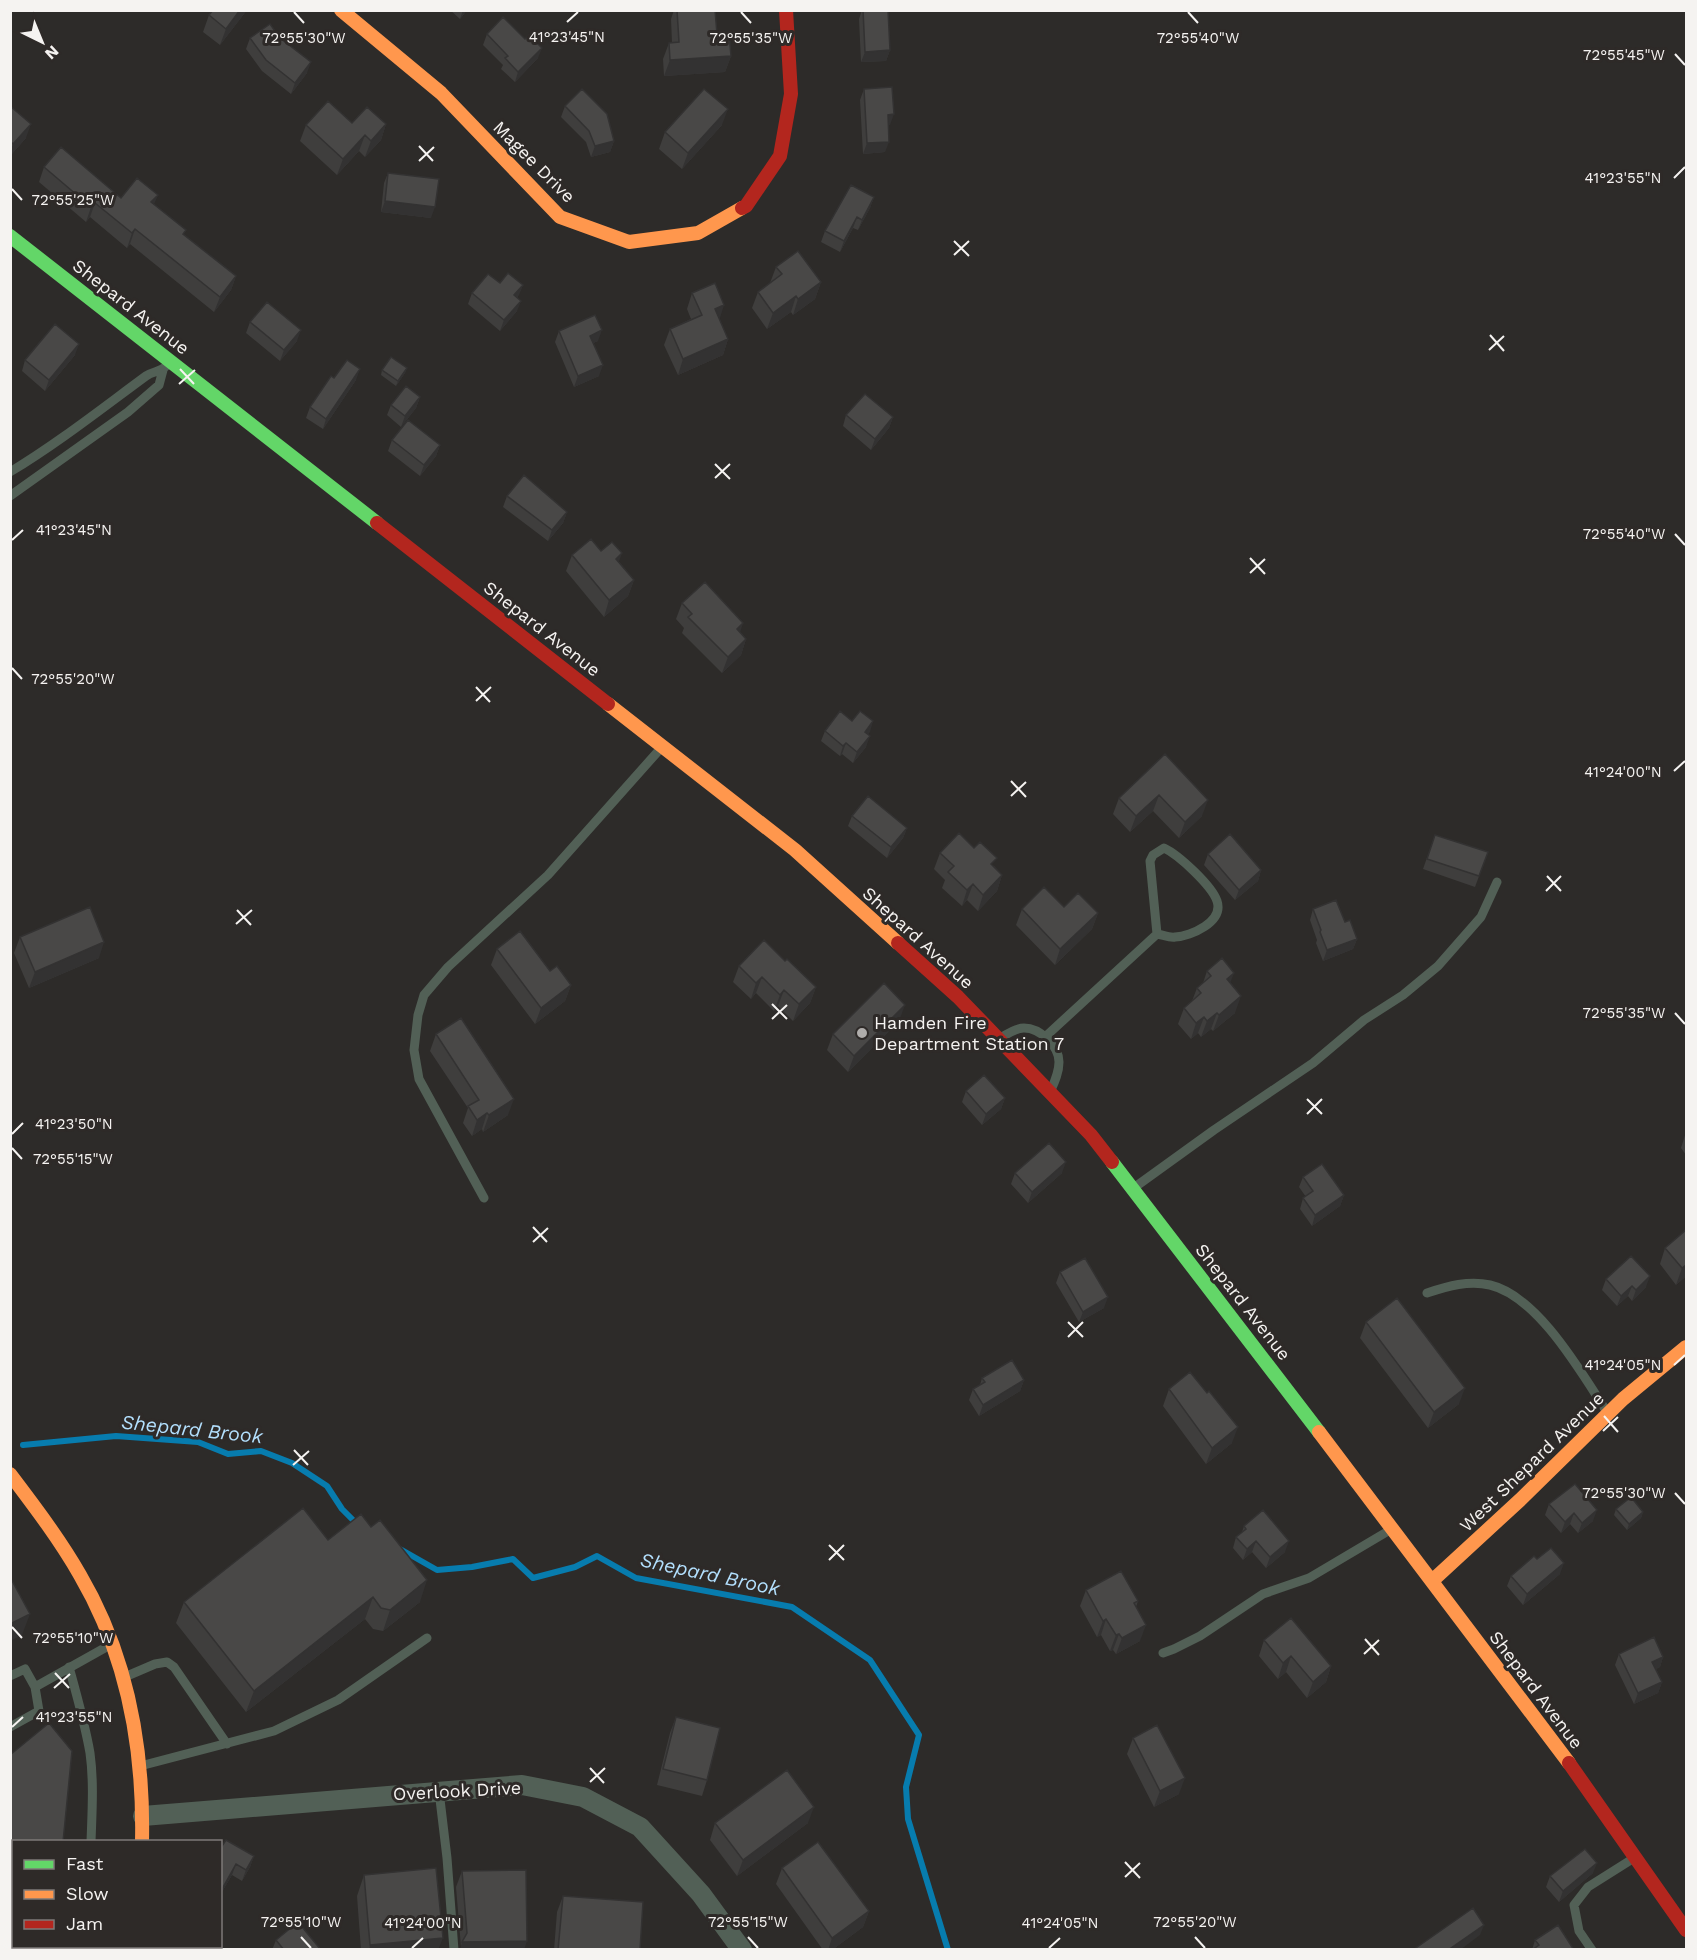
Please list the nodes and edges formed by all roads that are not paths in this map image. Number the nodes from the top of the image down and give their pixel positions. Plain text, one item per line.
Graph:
1 (341, 10) edge
2 (786, 10) edge
3 (10, 236) edge
4 (167, 366) junction
5 (10, 472) edge
6 (10, 496) edge
7 (663, 746) junction
8 (1497, 882) dead end
9 (1157, 934) junction
10 (1045, 1037) junction
11 (999, 1039) junction
12 (1050, 1092) junction
13 (1133, 1188) junction
14 (484, 1198) dead end
15 (1427, 1293) dead end
16 (1686, 1347) edge
17 (1608, 1414) junction
18 (10, 1474) edge
19 (1392, 1528) junction
20 (1432, 1581) junction
21 (427, 1638) dead end
22 (112, 1644) junction
23 (1163, 1653) dead end
24 (69, 1667) junction
25 (10, 1676) edge
26 (123, 1678) junction
27 (35, 1687) junction
28 (10, 1727) edge
29 (227, 1744) junction
30 (141, 1765) junction
31 (439, 1791) junction
32 (144, 1815) junction
33 (91, 1840) edge
34 (142, 1840) edge
35 (1636, 1856) junction
36 (1686, 1930) edge
37 (454, 1950) edge
38 (742, 1950) edge
39 (1592, 1950) edge

1 - 2 main road, Magee Drive
3 - 4 main road, Shepard Avenue
4 - 5 lane
4 - 6 lane
4 - 7 main road, Shepard Avenue
7 - 11 main road, Shepard Avenue
7 - 14 lane
8 - 13 lane
9 - 9 lane
9 - 10 lane
10 - 11 lane
10 - 12 lane
11 - 12 main road, Shepard Avenue
12 - 13 main road, Shepard Avenue
13 - 19 main road, Shepard Avenue
15 - 17 lane
16 - 17 main road, West Shepard Avenue
17 - 20 main road, West Shepard Avenue
18 - 22 main road
19 - 20 main road, Shepard Avenue
19 - 23 lane
20 - 35 main road, Shepard Avenue
21 - 29 lane
22 - 24 lane
22 - 26 main road
24 - 27 lane
24 - 33 lane
25 - 27 lane
26 - 29 lane
26 - 30 main road
27 - 28 lane
29 - 30 lane
30 - 32 main road
31 - 32 street, Overlook Drive
31 - 37 lane
31 - 38 street, Overlook Drive
32 - 34 main road
35 - 36 main road, Shepard Avenue
35 - 39 lane

